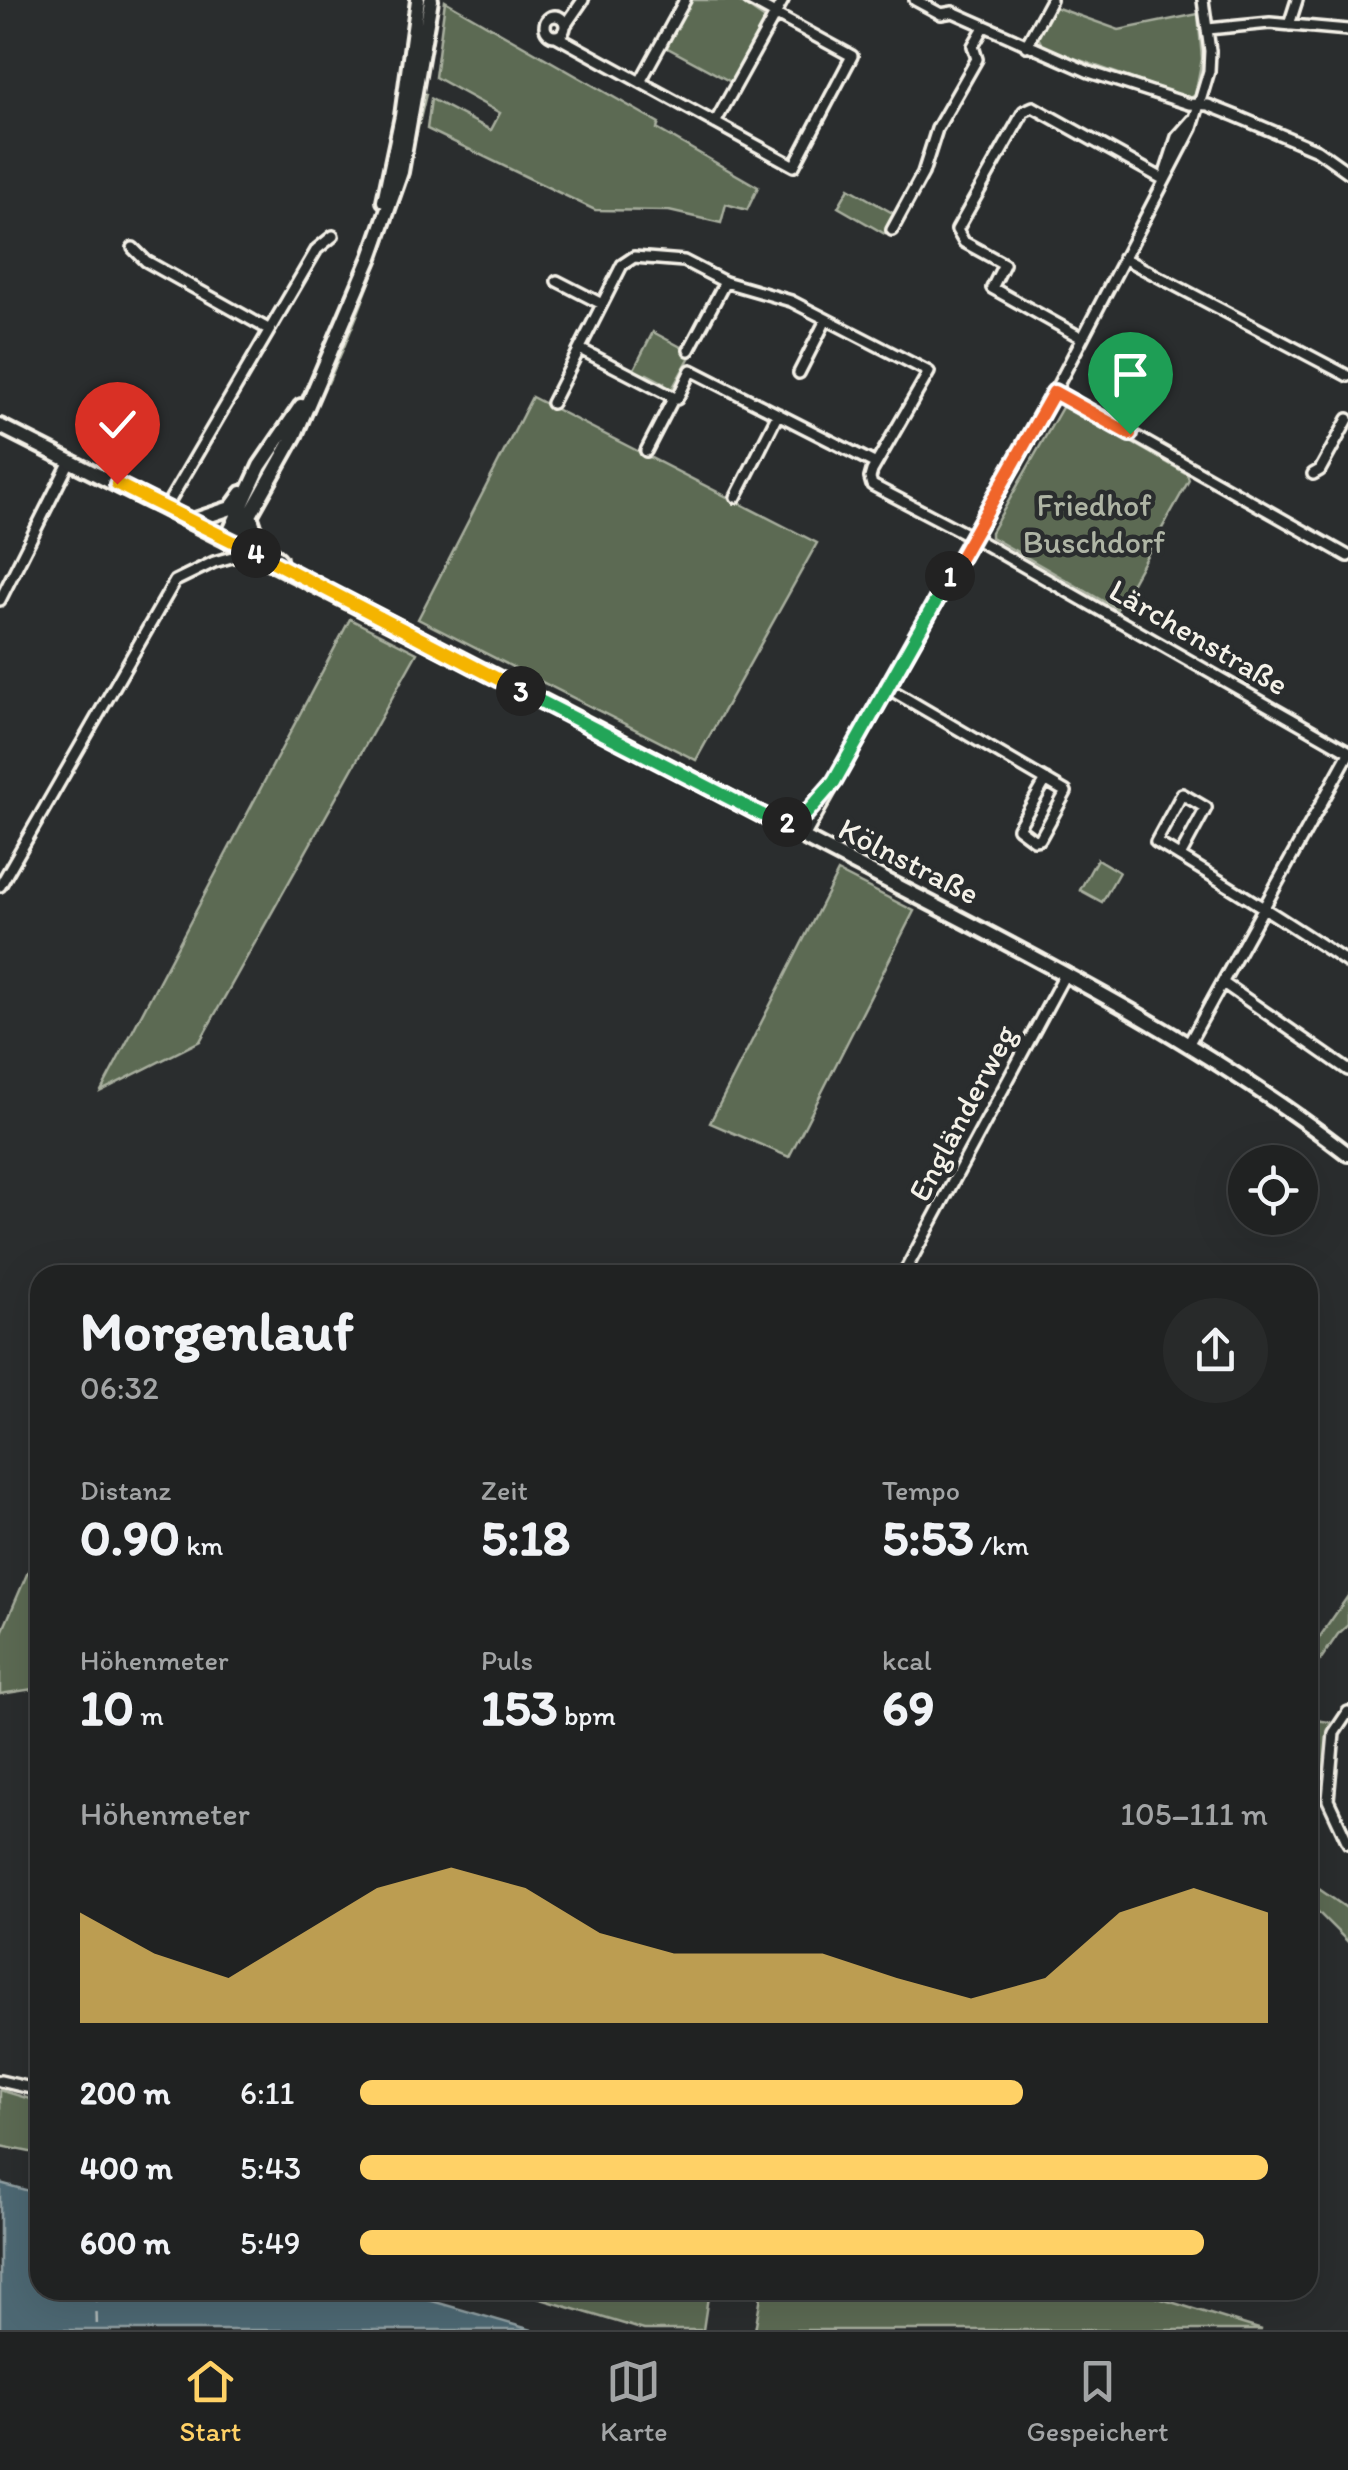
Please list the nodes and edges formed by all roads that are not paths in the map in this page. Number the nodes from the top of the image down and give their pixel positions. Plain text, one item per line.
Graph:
1 (582, 0) edge
2 (685, 0) edge
3 (750, 0) edge
4 (782, 0) edge
5 (915, 0) edge
6 (960, 0) edge
7 (1051, 0) edge
8 (1204, 0) edge
9 (1297, 0) edge
10 (421, 4) edge
11 (953, 12) junction
12 (775, 14) junction
13 (1289, 25) junction
14 (565, 26) junction
15 (984, 27) junction
16 (1208, 28) junction
17 (1348, 30) edge
18 (556, 36) junction
19 (1026, 46) junction
20 (640, 82) junction
21 (1198, 110) junction
22 (715, 123) junction
23 (1348, 172) edge
24 (1164, 176) junction
25 (892, 230) dead end
26 (333, 236) dead end
27 (134, 248) dead end
28 (1123, 258) junction
29 (557, 282) dead end
30 (725, 282) junction
31 (602, 304) junction
32 (826, 320) junction
33 (268, 329) junction
34 (1082, 338) junction
35 (580, 349) junction
36 (689, 350) dead end
37 (800, 373) dead end
38 (1348, 376) edge
39 (316, 383) junction
40 (1054, 392) junction
41 (674, 397) junction
42 (552, 403) dead end
43 (778, 414) junction
44 (1348, 420) edge
45 (0, 426) edge
46 (646, 451) dead end
47 (70, 461) junction
48 (876, 464) junction
49 (260, 466) junction
50 (1313, 474) dead end
51 (736, 497) dead end
52 (166, 507) junction
53 (251, 518) junction
54 (192, 521) junction
55 (972, 537) junction
56 (231, 540) junction
57 (252, 551) junction
58 (1348, 556) edge
59 (214, 562) junction
60 (300, 577) junction
61 (0, 600) edge
62 (886, 687) junction
63 (1348, 753) edge
64 (1046, 780) junction
65 (834, 782) junction
66 (780, 824) junction
67 (804, 837) junction
68 (1180, 856) junction
69 (0, 886) edge
70 (1264, 907) junction
71 (1348, 962) edge
72 (1064, 974) junction
73 (1222, 982) junction
74 (1189, 1043) junction
75 (1348, 1070) edge
76 (1348, 1154) edge
77 (908, 1265) edge
78 (1348, 1712) edge
79 (1348, 1844) edge
80 (0, 2080) edge
81 (30, 2088) edge

1 - 14 street
2 - 20 street
3 - 12 street
4 - 12 street
5 - 11 street
6 - 11 street
7 - 19 street
8 - 16 street
9 - 13 street
10 - 39 main road
11 - 15 street
12 - 22 street
12 - 22 street
13 - 16 street
13 - 17 street
14 - 18 street
14 - 18 street
15 - 19 street
15 - 25 street
16 - 21 street
18 - 20 street
19 - 21 street
20 - 22 street
21 - 23 street
21 - 24 street
24 - 28 street
24 - 34 street
26 - 33 street
27 - 33 street
28 - 34 street
28 - 38 street
29 - 31 street
30 - 31 street
30 - 32 street
30 - 36 street
31 - 35 street
32 - 37 street
32 - 48 street
33 - 52 street
34 - 40 street
35 - 41 street
35 - 42 street
39 - 49 main road
39 - 53 main road
40 - 55 street
40 - 58 street
41 - 43 street
41 - 46 street
43 - 48 street
43 - 51 street
44 - 50 street
45 - 47 main road, Kölnstraße
47 - 52 main road, Kölnstraße
47 - 61 street
48 - 55 street, Lärchenstraße
49 - 54 main road
49 - 56 main road
52 - 54 main road, Kölnstraße
53 - 56 main road
53 - 60 main road
54 - 56 main road, Kölnstraße
55 - 62 street
55 - 63 street, Lärchenstraße
56 - 57 main road, Kölnstraße
56 - 59 street
57 - 59 street
57 - 60 main road, Kölnstraße
59 - 69 street
60 - 66 main road, Kölnstraße
62 - 64 street
62 - 65 street
63 - 70 street
64 - 64 street
65 - 66 street
65 - 67 street
66 - 67 main road, Kölnstraße
67 - 72 main road, Kölnstraße
68 - 68 street
68 - 70 street
70 - 71 street
70 - 73 street
72 - 74 main road, Kölnstraße
72 - 77 street, Engländerweg
73 - 74 street
73 - 75 street
74 - 76 main road, Kölnstraße
78 - 79 street
80 - 81 street

